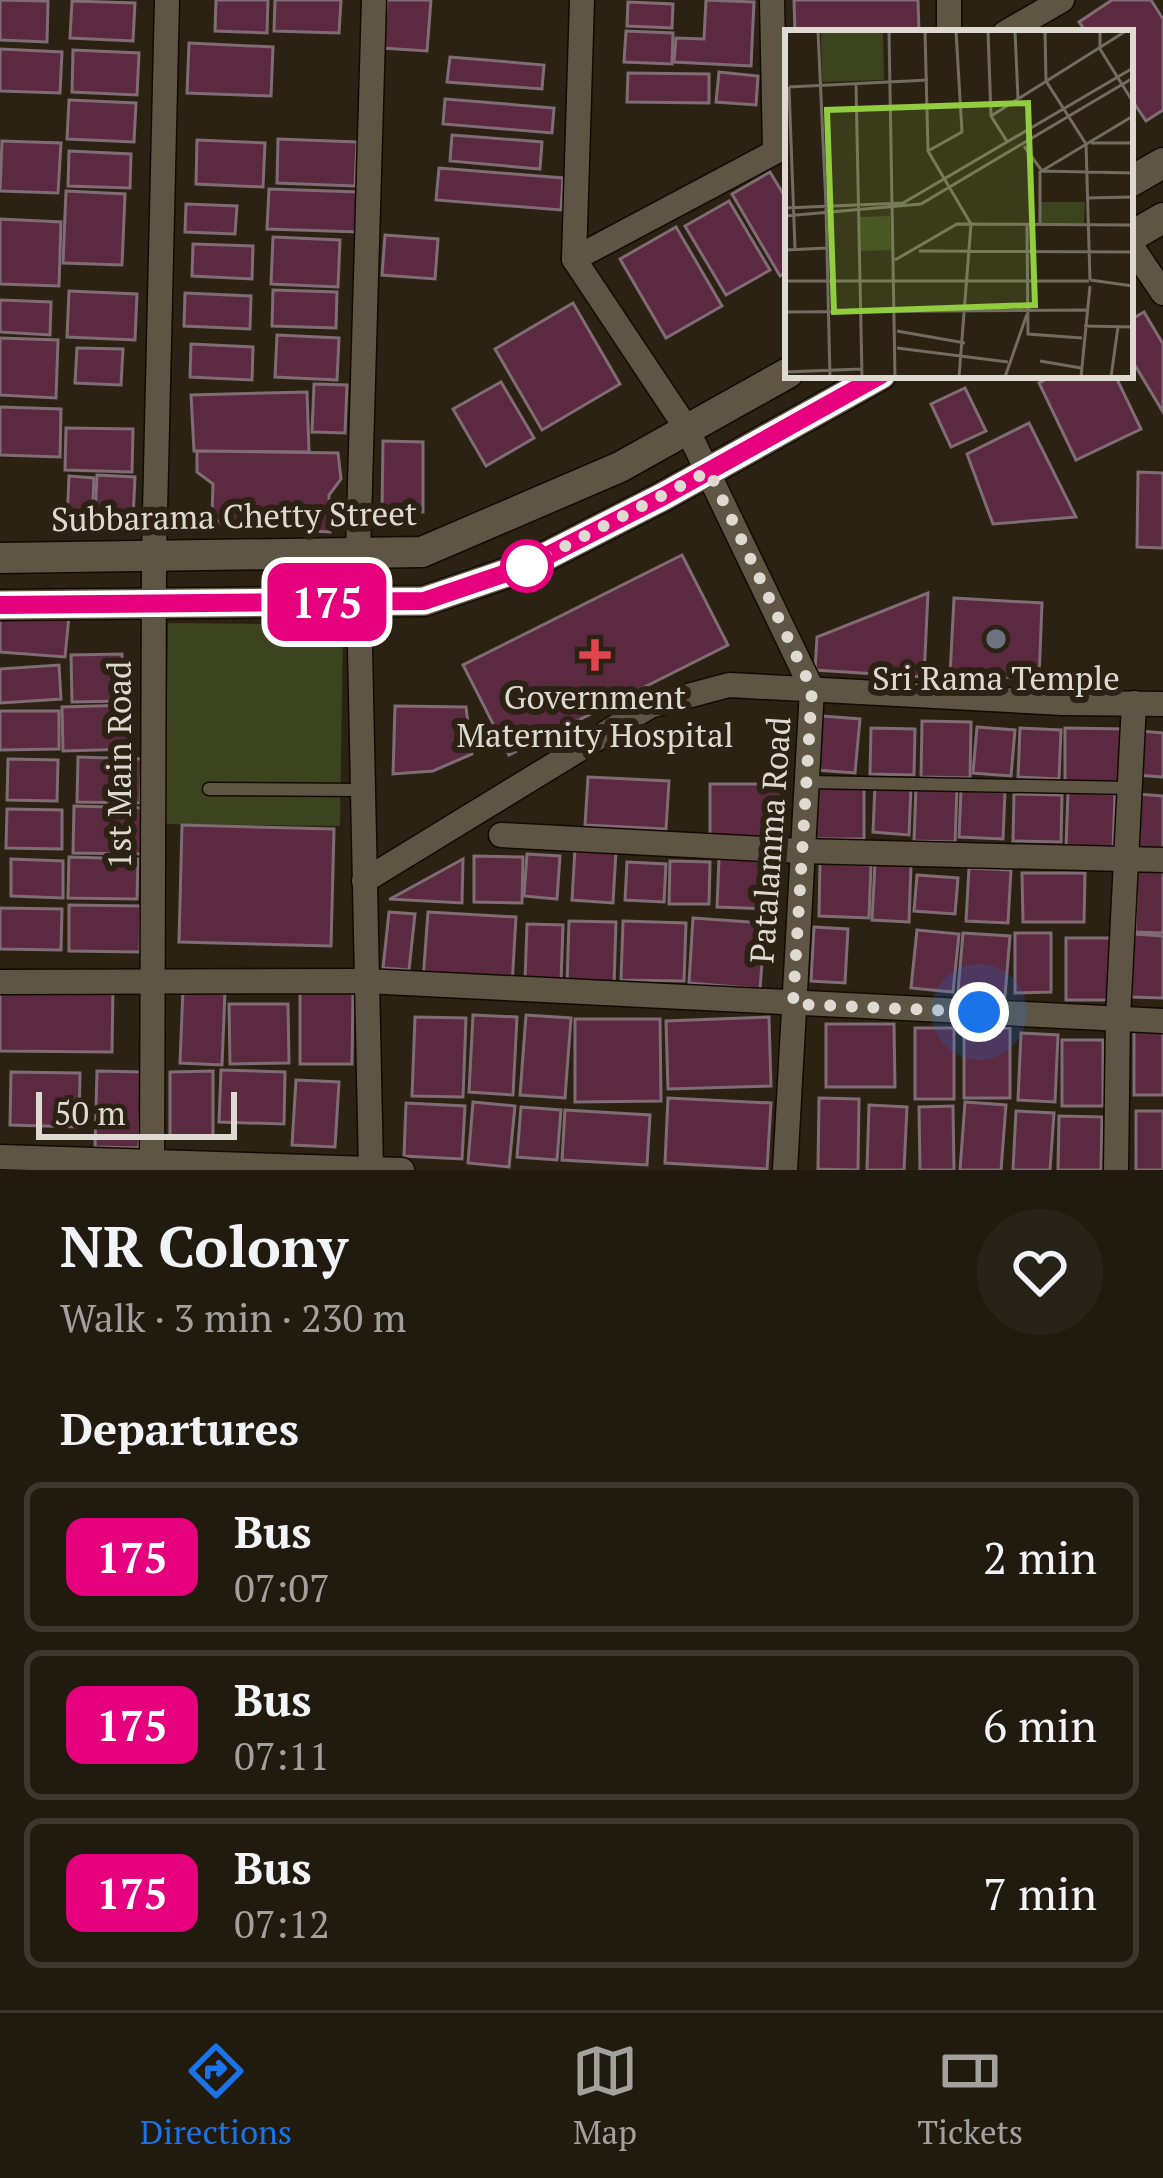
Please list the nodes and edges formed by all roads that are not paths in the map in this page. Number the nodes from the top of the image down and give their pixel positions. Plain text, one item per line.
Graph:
1 (167, 0) edge
2 (374, 0) edge
3 (582, 0) edge
4 (772, 0) edge
5 (1062, 0) edge
6 (1010, 30) edge
7 (1163, 163) edge
8 (1133, 180) edge
9 (1163, 218) edge
10 (1133, 238) edge
11 (1133, 245) edge
12 (574, 259) junction
13 (1163, 293) edge
14 (785, 375) edge
15 (876, 378) edge
16 (687, 429) junction
17 (709, 471) junction
18 (358, 553) junction
19 (154, 555) junction
20 (0, 558) edge
21 (359, 602) junction
22 (153, 604) junction
23 (0, 605) edge
24 (812, 689) junction
25 (1134, 703) junction
26 (1163, 704) edge
27 (809, 782) junction
28 (1130, 788) junction
29 (209, 789) dead end
30 (362, 790) junction
31 (501, 835) dead end
32 (802, 850) junction
33 (1126, 858) junction
34 (1163, 860) edge
35 (364, 881) junction
36 (152, 981) junction
37 (366, 981) junction
38 (0, 982) edge
39 (793, 1004) junction
40 (1118, 1018) junction
41 (1163, 1022) edge
42 (0, 1157) edge
43 (152, 1165) edge
44 (371, 1169) edge
45 (402, 1170) edge
46 (785, 1170) edge
47 (1116, 1170) edge

1 - 19 street, 1st Main Road
2 - 18 street
3 - 12 street
4 - 12 street
5 - 6 street
7 - 8 main road
9 - 10 main road
11 - 13 street
12 - 16 street, Patalamma Road
14 - 16 main road, Subbarama Chetty Street
15 - 17 main road
16 - 17 street, Patalamma Road
16 - 18 main road, Subbarama Chetty Street
17 - 21 main road
17 - 24 street, Patalamma Road
18 - 19 main road, Subbarama Chetty Street
18 - 21 street
19 - 20 main road, Subbarama Chetty Street
19 - 22 street, 1st Main Road
21 - 22 main road
21 - 30 street
22 - 23 main road
22 - 36 street, 1st Main Road
24 - 25 street
24 - 27 street, Patalamma Road
24 - 35 street
25 - 26 street
25 - 28 street
27 - 28 lane
27 - 32 street, Patalamma Road
28 - 33 street
29 - 30 lane
30 - 35 street
31 - 32 street
32 - 33 street
32 - 39 street, Patalamma Road
33 - 34 street
33 - 40 street
35 - 37 street
36 - 37 street
36 - 38 street
36 - 43 street, 1st Main Road
37 - 39 street
37 - 44 street
39 - 40 street
39 - 46 street, Patalamma Road
40 - 41 street
40 - 47 street
42 - 43 street
43 - 44 street
44 - 45 street

